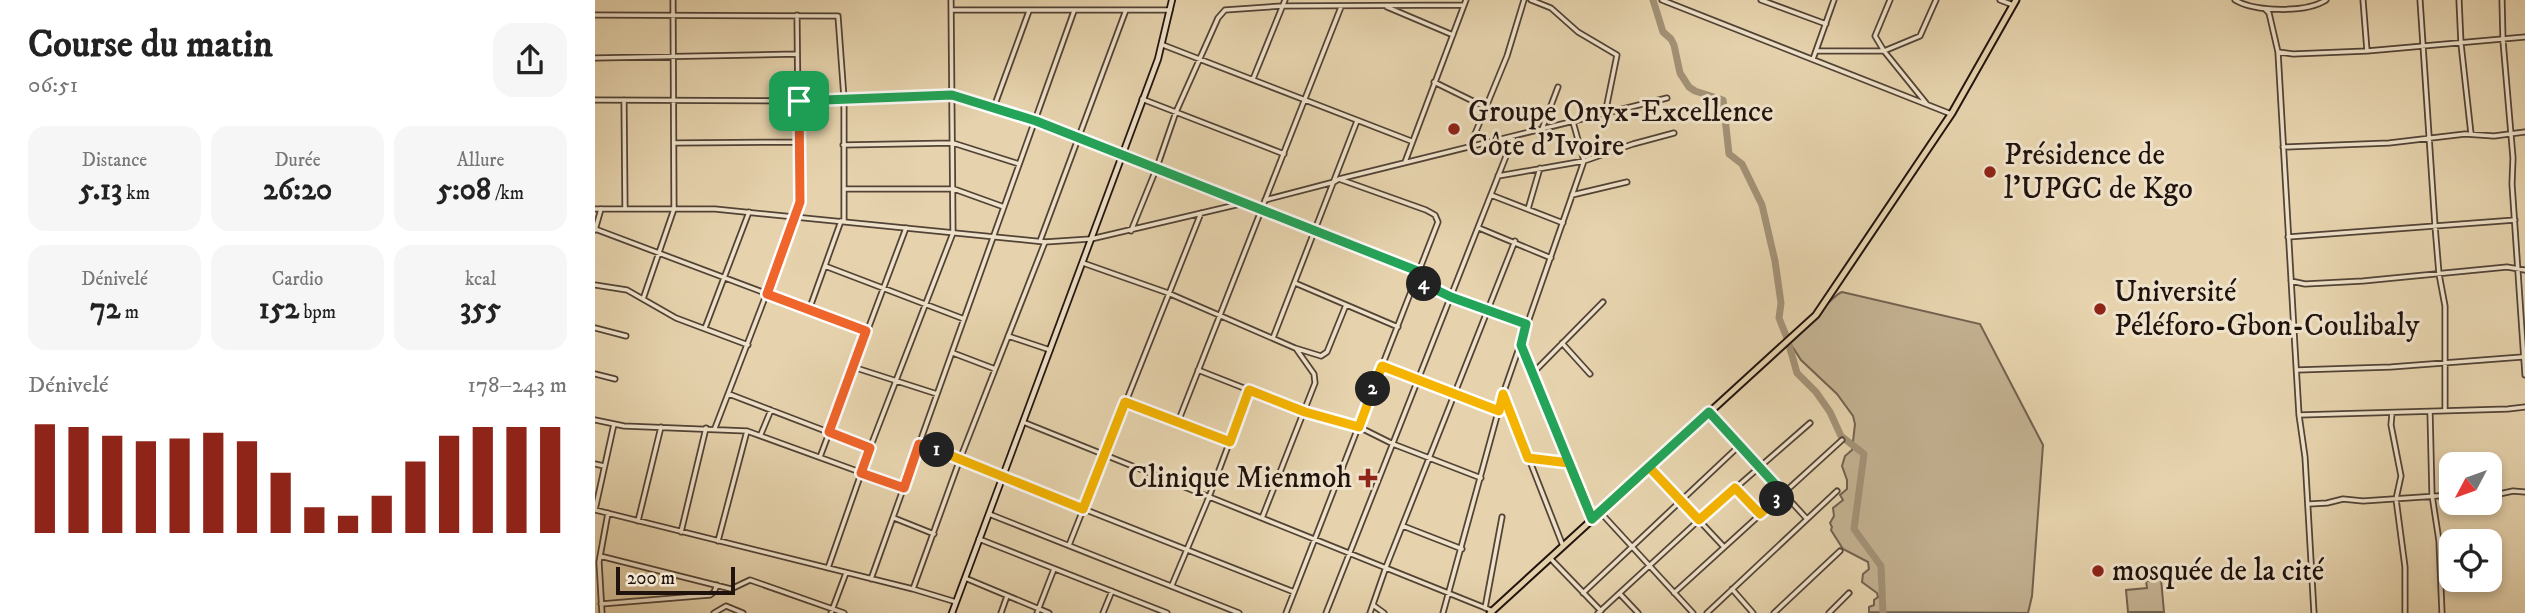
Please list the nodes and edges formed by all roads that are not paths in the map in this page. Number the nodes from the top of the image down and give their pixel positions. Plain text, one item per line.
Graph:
1 (673, 0) edge
2 (951, 0) edge
3 (1172, 0) edge
4 (1285, 0) edge
5 (1524, 0) edge
6 (1531, 0) edge
7 (1662, 0) edge
8 (1761, 0) edge
9 (1834, 0) edge
10 (1890, 0) edge
11 (1937, 0) edge
12 (2000, 0) edge
13 (2235, 0) edge
14 (2326, 0) edge
15 (2363, 0) edge
16 (2420, 0) edge
17 (2459, 0) edge
18 (2502, 0) edge
19 (1465, 2) edge
20 (2015, 3) edge
21 (1282, 6) junction
22 (1386, 6) junction
23 (1341, 7) junction
24 (2265, 9) junction
25 (951, 10) junction
26 (1029, 10) junction
27 (1126, 10) junction
28 (1170, 10) junction
29 (1075, 11) junction
30 (672, 14) junction
31 (595, 15) edge
32 (797, 15) junction
33 (1826, 24) junction
34 (1453, 35) junction
35 (2525, 37) edge
36 (2503, 41) junction
37 (2461, 44) junction
38 (1163, 45) junction
39 (2424, 47) junction
40 (1816, 51) junction
41 (1884, 51) junction
42 (2367, 51) junction
43 (2278, 52) junction
44 (797, 54) junction
45 (595, 58) edge
46 (674, 58) junction
47 (1200, 58) junction
48 (1813, 59) junction
49 (1253, 79) junction
50 (1434, 82) junction
51 (1558, 88) dead end
52 (952, 95) junction
53 (844, 98) junction
54 (1667, 98) dead end
55 (1142, 99) junction
56 (595, 100) edge
57 (624, 100) junction
58 (675, 100) junction
59 (1305, 100) junction
60 (799, 101) junction
61 (1927, 103) junction
62 (994, 107) junction
63 (1485, 107) junction
64 (1176, 112) junction
65 (1605, 114) junction
66 (1951, 114) junction
67 (1036, 121) junction
68 (1357, 121) junction
69 (1573, 122) junction
70 (1542, 129) junction
71 (2525, 132) edge
72 (1674, 133) dead end
73 (2510, 133) junction
74 (2471, 134) junction
75 (1514, 136) junction
76 (2429, 138) junction
77 (1077, 139) junction
78 (1411, 141) junction
79 (800, 142) junction
80 (675, 143) junction
81 (953, 143) junction
82 (843, 145) junction
83 (1470, 146) junction
84 (2283, 147) junction
85 (1122, 154) junction
86 (1284, 154) junction
87 (1584, 161) junction
88 (1019, 163) junction
89 (1405, 163) junction
90 (1157, 167) junction
91 (1541, 167) junction
92 (1498, 176) junction
93 (1339, 179) junction
94 (1334, 182) junction
95 (1627, 182) dead end
96 (845, 189) junction
97 (954, 189) junction
98 (1491, 195) junction
99 (1572, 195) junction
100 (1265, 200) junction
101 (1242, 203) junction
102 (1005, 207) junction
103 (625, 208) junction
104 (595, 209) edge
105 (601, 209) junction
106 (674, 209) junction
107 (1528, 209) junction
108 (1261, 211) junction
109 (749, 212) junction
110 (1201, 213) junction
111 (797, 217) junction
112 (2515, 220) junction
113 (843, 221) junction
114 (1563, 223) junction
115 (2435, 226) junction
116 (905, 228) junction
117 (1478, 228) junction
118 (595, 230) edge
119 (1131, 231) junction
120 (1315, 231) junction
121 (953, 233) junction
122 (995, 237) junction
123 (2288, 237) junction
124 (1090, 239) junction
125 (1042, 242) junction
126 (1515, 242) junction
127 (659, 254) junction
128 (1551, 258) junction
129 (1083, 263) junction
130 (825, 266) junction
131 (2518, 268) junction
132 (2525, 270) edge
133 (1420, 272) junction
134 (2439, 274) junction
135 (725, 278) junction
136 (1417, 281) junction
137 (2291, 281) junction
138 (1295, 283) junction
139 (595, 285) edge
140 (883, 288) junction
141 (1168, 293) junction
142 (767, 294) junction
143 (1451, 297) junction
144 (643, 299) junction
145 (1603, 302) dead end
146 (925, 305) junction
147 (1346, 305) junction
148 (809, 310) junction
149 (1487, 310) junction
150 (1220, 314) junction
151 (965, 320) junction
152 (1526, 324) junction
153 (1398, 327) junction
154 (595, 328) edge
155 (705, 329) junction
156 (866, 331) junction
157 (626, 336) dead end
158 (1008, 336) junction
159 (1273, 338) junction
160 (1562, 343) junction
161 (748, 345) junction
162 (1521, 345) junction
163 (1295, 348) junction
164 (1050, 350) junction
165 (953, 353) junction
166 (2524, 357) edge
167 (2445, 363) junction
168 (1382, 366) junction
169 (853, 367) junction
170 (995, 369) junction
171 (1198, 370) junction
172 (2297, 370) junction
173 (1532, 373) junction
174 (595, 374) edge
175 (1590, 374) dead end
176 (2525, 375) edge
177 (615, 379) dead end
178 (895, 381) junction
179 (1418, 381) junction
180 (1249, 390) junction
181 (729, 394) junction
182 (937, 394) junction
183 (1503, 394) junction
184 (1456, 395) junction
185 (1125, 402) junction
186 (2525, 407) edge
187 (771, 410) junction
188 (1499, 411) junction
189 (2445, 411) junction
190 (1305, 412) junction
191 (1709, 412) junction
192 (2430, 412) junction
193 (2392, 413) junction
194 (2299, 415) junction
195 (595, 419) edge
196 (1023, 422) junction
197 (1178, 422) junction
198 (1810, 423) dead end
199 (614, 424) junction
200 (661, 427) junction
201 (1359, 427) junction
202 (706, 428) junction
203 (715, 428) junction
204 (747, 431) junction
205 (829, 432) junction
206 (761, 435) junction
207 (1842, 440) dead end
208 (1230, 442) junction
209 (919, 444) junction
210 (1393, 444) junction
211 (1739, 446) junction
212 (870, 448) junction
213 (1105, 455) junction
214 (820, 457) junction
215 (1429, 458) junction
216 (1528, 458) junction
217 (960, 459) junction
218 (1569, 463) junction
219 (595, 464) edge
220 (604, 466) junction
221 (1649, 467) junction
222 (1758, 467) junction
223 (861, 473) junction
224 (1003, 476) junction
225 (1481, 478) junction
226 (904, 488) junction
227 (1735, 488) junction
228 (1837, 491) dead end
229 (2525, 492) edge
230 (1783, 493) junction
231 (2503, 493) edge
232 (2432, 495) junction
233 (2439, 495) edge
234 (1209, 497) junction
235 (2396, 499) junction
236 (1682, 502) junction
237 (2309, 504) junction
238 (1083, 509) junction
239 (1599, 512) junction
240 (608, 513) junction
241 (989, 514) junction
242 (1760, 514) junction
243 (1502, 517) dead end
244 (894, 518) junction
245 (1262, 518) junction
246 (1592, 519) junction
247 (1807, 519) junction
248 (1699, 520) junction
249 (638, 521) junction
250 (1403, 526) junction
251 (681, 531) junction
252 (934, 534) junction
253 (979, 539) junction
254 (1316, 540) junction
255 (718, 541) junction
256 (1069, 545) junction
257 (1563, 546) junction
258 (1724, 547) junction
259 (1632, 548) junction
260 (1462, 549) junction
261 (1187, 550) junction
262 (1840, 551) dead end
263 (1351, 553) junction
264 (600, 556) junction
265 (1550, 558) junction
266 (1386, 567) junction
267 (1649, 567) junction
268 (828, 568) junction
269 (1054, 569) junction
270 (846, 573) junction
271 (965, 578) junction
272 (871, 579) junction
273 (717, 585) junction
274 (1172, 585) junction
275 (913, 589) junction
276 (1732, 589) junction
277 (1112, 591) junction
278 (1294, 593) junction
279 (1449, 593) junction
280 (1583, 593) junction
281 (1674, 593) junction
282 (1849, 593) dead end
283 (1620, 594) junction
284 (1007, 596) junction
285 (956, 602) junction
286 (601, 604) junction
287 (1373, 605) junction
288 (1150, 606) junction
289 (1485, 608) junction
290 (832, 611) edge
291 (1038, 611) edge
292 (1492, 612) edge
293 (1600, 612) edge
294 (602, 613) edge
295 (714, 613) edge
296 (743, 613) edge
297 (844, 613) edge
298 (952, 613) edge
299 (1001, 613) edge
300 (1049, 613) edge
301 (1103, 613) edge
302 (1147, 613) edge
303 (1167, 613) edge
304 (1239, 613) edge
305 (1286, 613) edge
306 (1326, 613) edge
307 (1370, 613) edge
308 (1384, 613) edge
309 (1443, 613) edge
310 (1638, 613) edge
311 (1693, 613) edge
312 (1707, 613) edge
313 (1753, 613) edge
314 (1775, 613) edge
315 (1829, 613) edge
316 (2314, 613) edge
317 (2405, 613) edge
318 (2442, 613) edge

1 - 30 street
2 - 25 street
3 - 28 main road
4 - 21 street
5 - 63 street
6 - 65 street
7 - 48 street
8 - 33 street
9 - 33 street
10 - 41 street
11 - 41 street
12 - 20 street
13 - 24 street
14 - 24 street
15 - 42 street
16 - 39 street
17 - 37 street
18 - 36 street
19 - 22 street
19 - 34 street
20 - 66 main road
21 - 23 street
21 - 47 street
21 - 49 street
22 - 23 street
22 - 34 street
23 - 59 street
24 - 43 street
25 - 26 street
25 - 52 street
26 - 29 street
26 - 62 street
27 - 28 street
27 - 29 street
27 - 77 street
28 - 38 main road
29 - 67 street
30 - 31 street
30 - 32 street
30 - 46 street
32 - 44 street
32 - 53 street
33 - 40 street
34 - 50 street
35 - 36 street
36 - 37 street
36 - 73 street
37 - 39 street
37 - 74 street
38 - 47 street
38 - 55 main road
39 - 42 street
39 - 76 street
40 - 41 street
40 - 48 street
41 - 61 street
42 - 43 street
43 - 84 street
44 - 46 street
44 - 60 street
45 - 46 street
46 - 58 street
47 - 49 street
47 - 64 street
48 - 61 street
49 - 59 street
50 - 63 street
50 - 78 street
51 - 70 street
52 - 53 street
52 - 62 street
52 - 81 street
53 - 60 street
53 - 82 street
54 - 65 street
55 - 64 street
55 - 85 main road
56 - 57 street
57 - 58 street
57 - 103 street
58 - 60 street
58 - 80 street
59 - 68 street
59 - 86 street
60 - 79 street
61 - 66 street
62 - 67 street
63 - 83 street
64 - 86 street
64 - 90 street
65 - 69 street
66 - 191 main road
67 - 77 street
67 - 88 street
68 - 78 street
68 - 94 street
69 - 70 street
69 - 87 street
70 - 75 street
71 - 73 street
72 - 87 street
73 - 74 street
73 - 112 street
74 - 76 street
75 - 83 street
75 - 92 street
76 - 84 street
76 - 115 street
77 - 85 street
77 - 125 street
78 - 89 street
79 - 80 street
79 - 111 street
80 - 106 street
81 - 82 street
81 - 88 street
81 - 97 street
82 - 96 street
83 - 89 street
84 - 123 street
85 - 90 street
85 - 124 main road
86 - 100 street
87 - 91 street
87 - 99 street
88 - 102 street
89 - 93 street
90 - 101 street
90 - 119 street
91 - 92 street
91 - 107 street
92 - 98 street
93 - 94 street
93 - 133 street
94 - 100 street
94 - 120 street
95 - 99 street
96 - 97 street
96 - 113 street
97 - 102 street
97 - 121 street
98 - 107 street
98 - 117 street
99 - 114 street
100 - 108 street
101 - 108 street
101 - 110 street
102 - 122 street
103 - 105 street
103 - 106 street
104 - 105 street
105 - 118 street
106 - 109 street
106 - 127 street
107 - 114 street
108 - 120 street
108 - 150 street
109 - 111 street
109 - 135 street
110 - 119 street
110 - 141 street
111 - 113 street
111 - 142 street
112 - 115 street
112 - 131 street
113 - 116 street
113 - 130 street
114 - 128 street
115 - 123 street
115 - 134 street
116 - 121 street
116 - 140 street
117 - 126 street
117 - 143 street
118 - 127 street
119 - 124 street
120 - 133 street
120 - 138 street
121 - 122 street
121 - 146 street
122 - 125 street
122 - 151 street
123 - 137 street
124 - 125 street
124 - 129 main road
125 - 158 street
126 - 128 street
126 - 149 street
127 - 135 street
127 - 144 street
128 - 152 street
129 - 141 street
129 - 164 main road
130 - 140 street
130 - 148 street
131 - 132 street
131 - 134 street
131 - 166 street
133 - 136 street
134 - 137 street
134 - 167 street
135 - 142 street
135 - 155 street
136 - 143 street
136 - 153 street
137 - 172 street
138 - 147 street
138 - 159 street
139 - 144 street
140 - 146 street
140 - 156 street
141 - 150 street
141 - 185 street
142 - 148 street
142 - 161 street
143 - 149 street
143 - 179 street
144 - 155 street
145 - 160 street
146 - 151 street
146 - 178 street
147 - 153 street
147 - 163 street
148 - 156 street
149 - 152 street
149 - 184 street
150 - 159 street
150 - 171 street
151 - 165 street
152 - 162 street
153 - 168 street
154 - 157 street
155 - 161 street
156 - 169 street
158 - 164 street
158 - 170 street
159 - 163 street
160 - 173 street
160 - 175 street
161 - 181 street
162 - 173 street
162 - 183 street
163 - 190 street
164 - 196 main road
165 - 170 street
165 - 182 street
166 - 167 street
166 - 176 street
167 - 172 street
167 - 189 street
168 - 179 street
168 - 201 street
169 - 178 street
169 - 205 street
170 - 217 street
171 - 180 street
171 - 197 street
172 - 194 street
173 - 218 street
174 - 177 street
178 - 182 street
178 - 212 street
179 - 184 street
179 - 210 street
180 - 190 street
180 - 208 street
181 - 187 street
181 - 203 street
182 - 209 street
183 - 188 street
183 - 216 street
184 - 188 street
184 - 215 street
185 - 197 street
185 - 213 street
186 - 189 street
187 - 205 street
187 - 206 street
188 - 225 street
189 - 192 street
190 - 201 street
190 - 245 street
191 - 211 street
191 - 221 main road
192 - 193 street
192 - 232 street
193 - 194 street
193 - 235 street
194 - 237 street
195 - 199 street
196 - 213 street
196 - 224 main road
197 - 208 street
198 - 222 street
199 - 200 street
199 - 220 street
200 - 202 street
200 - 249 street
201 - 210 street
201 - 254 street
202 - 203 street
202 - 251 street
203 - 204 street
204 - 206 street
204 - 255 street
205 - 212 street
205 - 214 street
206 - 214 street
207 - 230 street
208 - 234 street
209 - 217 street
209 - 226 street
210 - 215 street
210 - 263 street
211 - 222 street
211 - 236 street
212 - 223 street
213 - 234 street
213 - 238 street
214 - 223 street
215 - 225 street
215 - 250 street
216 - 218 street
216 - 257 street
217 - 224 street
217 - 252 street
218 - 246 street
219 - 220 street
220 - 240 street
221 - 236 street
221 - 239 main road
222 - 227 street
222 - 230 street
223 - 226 street
223 - 268 street
224 - 238 street
224 - 241 main road
225 - 260 street
226 - 244 street
227 - 242 street
227 - 248 street
228 - 247 street
229 - 231 street
230 - 242 street
230 - 247 street
232 - 233 street
232 - 235 street
232 - 318 street
234 - 245 street
234 - 261 street
235 - 237 street
235 - 317 street
236 - 248 street
236 - 259 street
237 - 316 street
238 - 256 street
238 - 261 street
239 - 246 main road
239 - 259 street
240 - 249 street
240 - 264 street
241 - 253 main road
241 - 256 street
242 - 258 street
243 - 289 street
244 - 252 street
244 - 272 street
245 - 254 street
246 - 257 main road
247 - 276 street
248 - 258 street
248 - 267 street
249 - 251 street
250 - 260 street
250 - 266 street
251 - 255 street
252 - 275 street
253 - 269 street
253 - 271 main road
254 - 263 street
254 - 278 street
255 - 268 street
256 - 274 street
257 - 265 main road
258 - 281 street
259 - 267 street
259 - 280 street
260 - 279 street
261 - 274 street
261 - 278 street
262 - 314 street
263 - 266 street
263 - 306 street
264 - 273 street
264 - 286 street
265 - 280 street
265 - 292 main road
266 - 279 street
266 - 287 street
267 - 281 street
267 - 283 street
268 - 270 street
269 - 277 street
269 - 291 street
270 - 272 street
270 - 290 street
271 - 284 street
271 - 285 main road
272 - 275 street
273 - 286 street
273 - 290 street
274 - 304 street
275 - 285 street
276 - 312 street
276 - 313 street
277 - 288 street
277 - 301 street
278 - 305 street
279 - 289 street
279 - 309 street
280 - 293 street
281 - 311 street
282 - 315 street
283 - 293 street
283 - 310 street
284 - 291 street
284 - 299 street
285 - 298 main road
286 - 294 street
287 - 307 street
287 - 308 street
288 - 302 street
288 - 303 street
289 - 292 street
290 - 297 street
291 - 300 street
295 - 296 street

